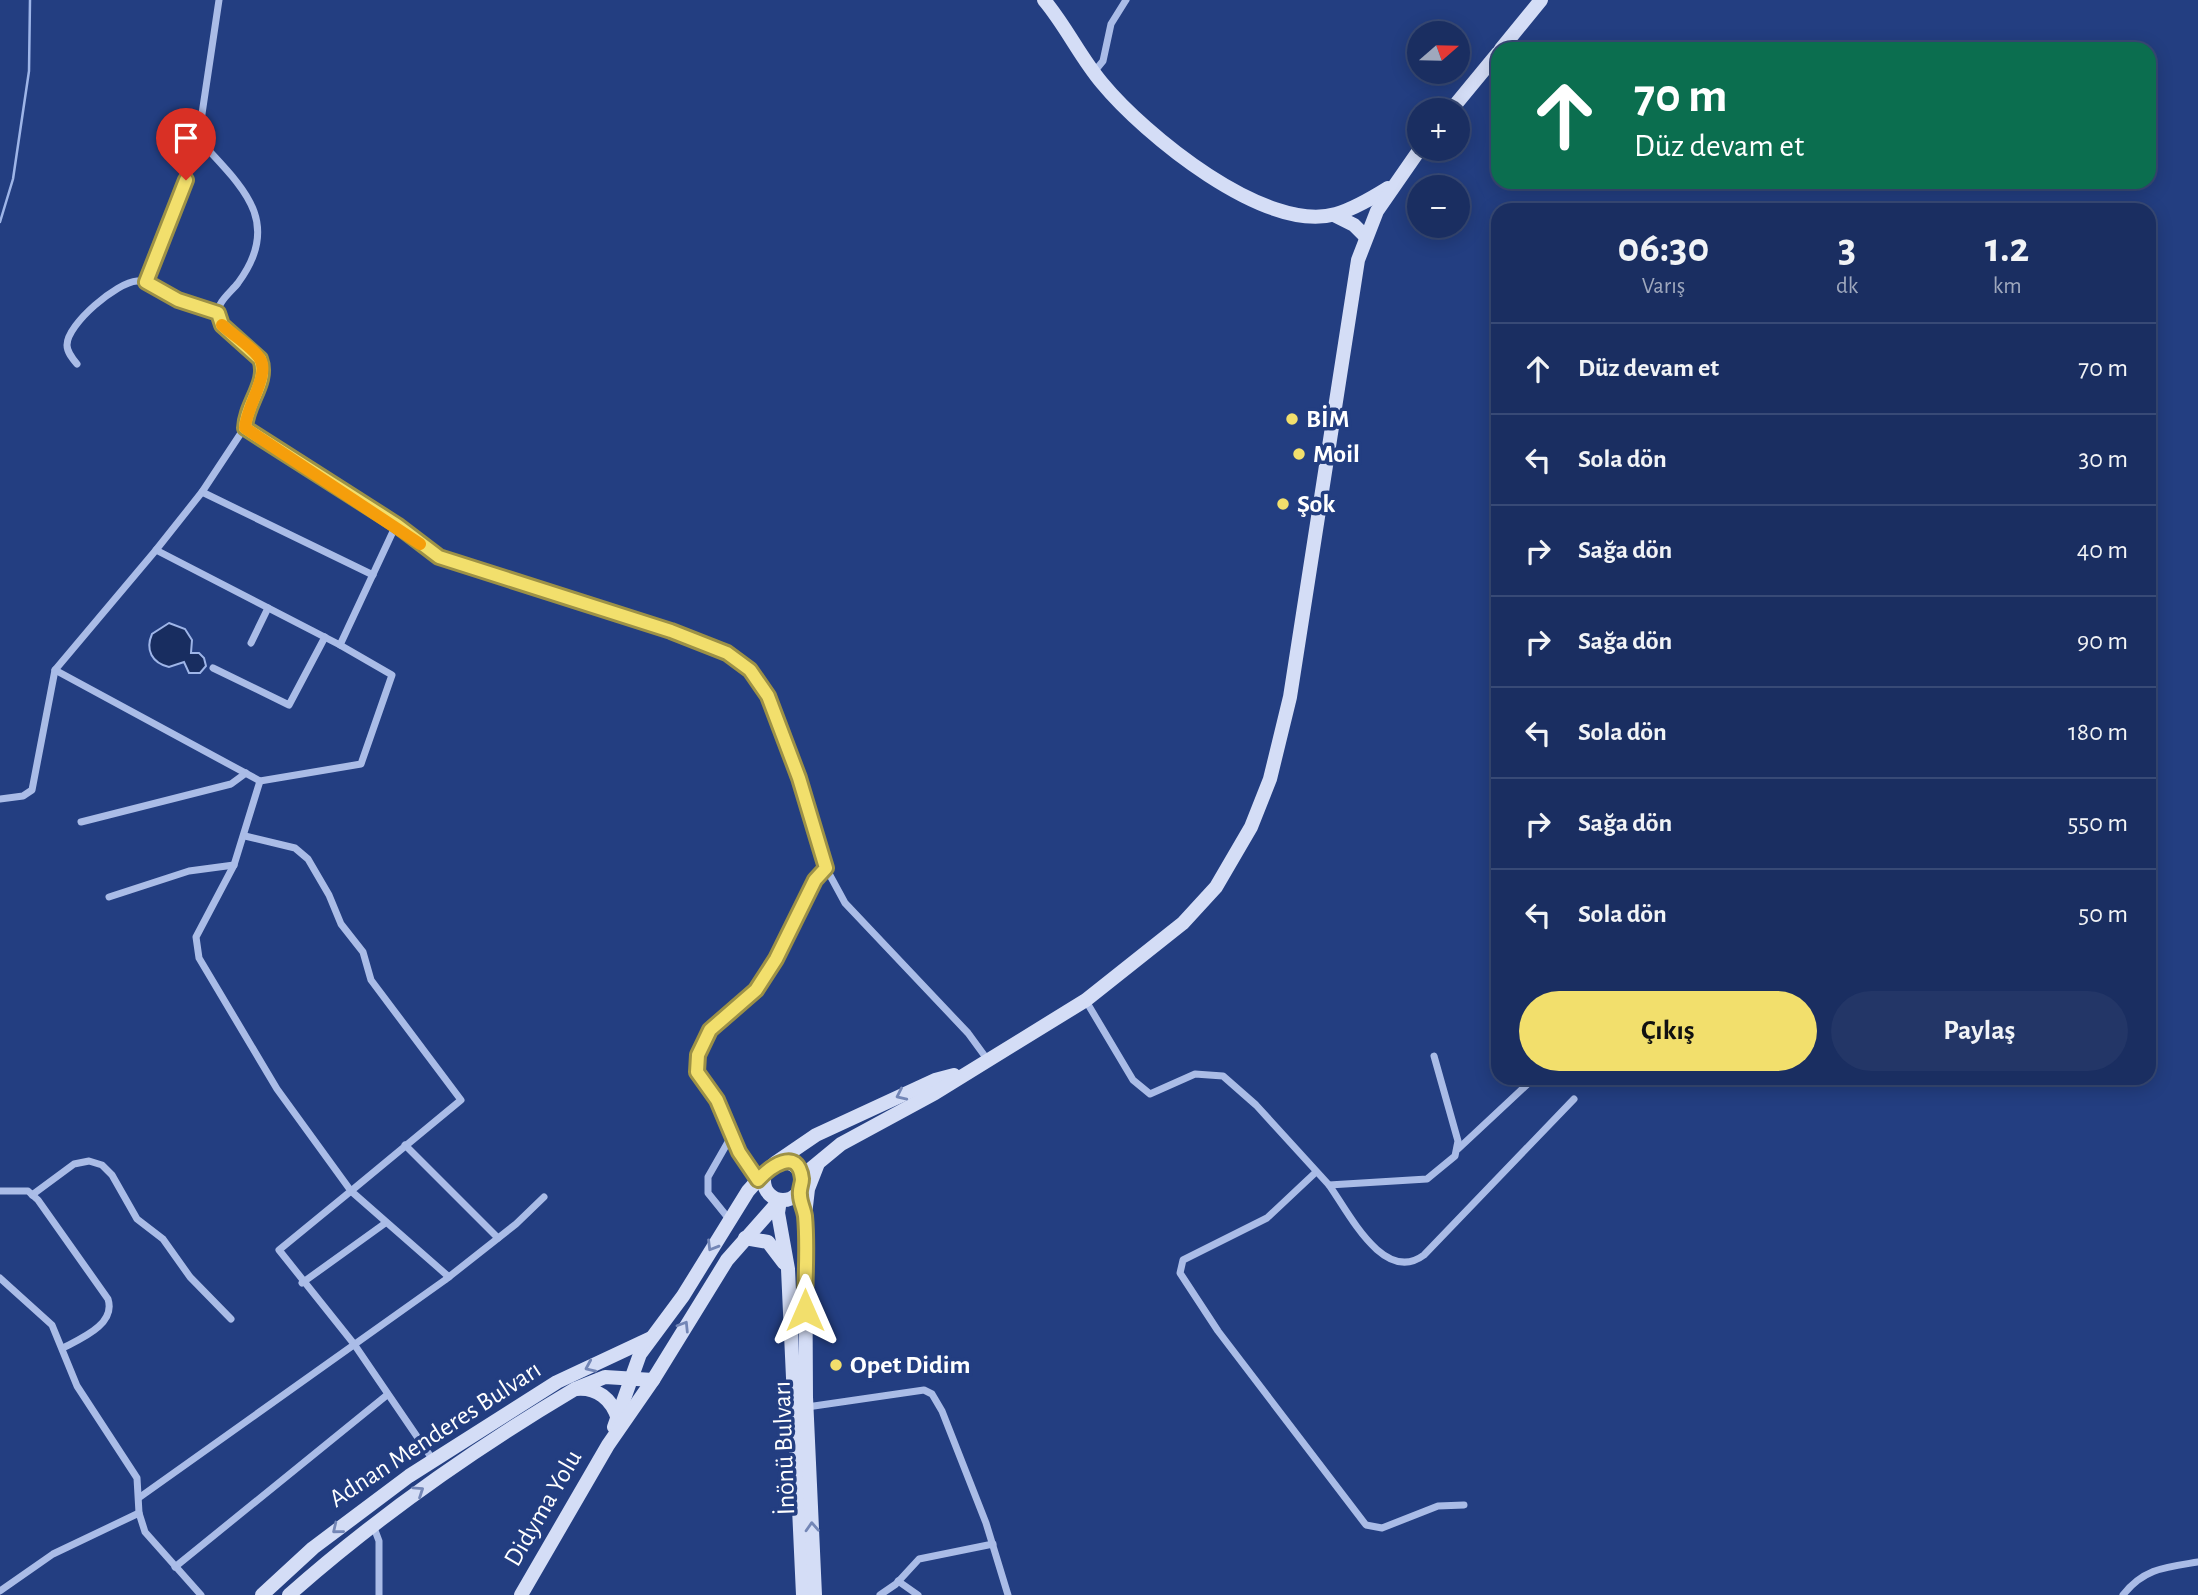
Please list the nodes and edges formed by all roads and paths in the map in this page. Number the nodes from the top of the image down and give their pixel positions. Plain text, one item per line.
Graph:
1 (219, 0) edge
2 (1044, 0) edge
3 (1126, 0) edge
4 (1541, 0) edge
5 (1506, 42) edge
6 (1491, 61) edge
7 (1093, 72) junction
8 (1461, 98) edge
9 (200, 141) junction
10 (1411, 161) edge
11 (1392, 186) junction
12 (1334, 215) junction
13 (1366, 237) junction
14 (146, 282) junction
15 (218, 313) junction
16 (77, 364) dead end
17 (245, 428) junction
18 (202, 492) junction
19 (397, 525) junction
20 (156, 550) junction
21 (373, 575) junction
22 (268, 608) junction
23 (325, 637) junction
24 (251, 643) dead end
25 (340, 645) junction
26 (213, 668) dead end
27 (55, 670) junction
28 (246, 773) junction
29 (260, 781) junction
30 (0, 799) edge
31 (81, 822) dead end
32 (245, 836) junction
33 (234, 865) junction
34 (826, 868) junction
35 (109, 897) dead end
36 (1086, 1000) junction
37 (1434, 1056) dead end
38 (987, 1059) junction
39 (965, 1072) junction
40 (1527, 1085) edge
41 (1574, 1099) dead end
42 (732, 1135) junction
43 (405, 1145) junction
44 (1458, 1150) junction
45 (821, 1159) junction
46 (766, 1171) junction
47 (1317, 1171) junction
48 (800, 1184) junction
49 (1329, 1185) junction
50 (0, 1191) edge
51 (351, 1191) junction
52 (32, 1195) junction
53 (544, 1197) dead end
54 (780, 1200) junction
55 (805, 1215) junction
56 (729, 1219) junction
57 (384, 1224) junction
58 (498, 1238) junction
59 (745, 1238) junction
60 (788, 1269) junction
61 (449, 1277) junction
62 (0, 1278) edge
63 (302, 1283) junction
64 (231, 1320) dead end
65 (652, 1338) junction
66 (354, 1344) junction
67 (63, 1348) junction
68 (669, 1352) junction
69 (630, 1379) junction
70 (653, 1380) junction
71 (575, 1389) junction
72 (387, 1395) junction
73 (807, 1407) junction
74 (618, 1419) junction
75 (608, 1445) junction
76 (433, 1460) junction
77 (140, 1497) junction
78 (1464, 1505) dead end
79 (139, 1513) junction
80 (373, 1524) junction
81 (993, 1544) junction
82 (2198, 1562) edge
83 (175, 1567) junction
84 (898, 1581) junction
85 (0, 1591) edge
86 (201, 1595) edge
87 (262, 1595) edge
88 (289, 1595) edge
89 (379, 1595) edge
90 (521, 1595) edge
91 (803, 1595) edge
92 (816, 1595) edge
93 (880, 1595) edge
94 (918, 1595) edge
95 (1008, 1595) edge
96 (2123, 1595) edge

1 - 9 street
2 - 7 main road
3 - 7 street
4 - 5 main road
6 - 8 main road
7 - 12 main road
9 - 14 street
9 - 15 street
10 - 11 main road
11 - 12 main road
11 - 13 main road
12 - 13 main road
13 - 36 main road
14 - 15 street
14 - 16 street
15 - 17 street
17 - 18 street
17 - 19 street
18 - 20 street
18 - 21 street
19 - 21 street
19 - 34 street
20 - 22 street
20 - 27 street
21 - 25 street
22 - 23 street
22 - 24 street
23 - 25 street
23 - 26 street
25 - 29 street
27 - 28 street
27 - 30 street
28 - 29 street
28 - 31 street
29 - 32 street
32 - 33 street
32 - 43 street
33 - 35 street
33 - 51 street
34 - 38 street
34 - 42 street
36 - 38 main road
36 - 47 street
37 - 44 street
38 - 39 main road
39 - 45 main road
39 -> 46 main road
40 - 44 street
41 - 49 street
42 - 46 street
42 - 56 street
43 - 51 street
43 - 58 street
44 - 49 street
45 - 48 main road
45 - 55 main road
46 - 48 main road
46 - 54 main road
46 - 56 main road
47 - 49 street
47 - 78 street
48 - 54 main road
48 - 55 main road
50 - 52 street
51 - 57 street
51 - 63 street
52 - 64 street
52 - 67 street
53 - 58 street
54 - 59 main road
54 - 60 main road, İnönü Bulvarı
55 - 73 main road, İnönü Bulvarı
56 -> 65 main road
57 - 61 street
57 - 63 street
58 - 61 street
59 - 60 main road
68 -> 59 main road
60 - 91 main road, İnönü Bulvarı
61 - 66 street
62 - 67 street
63 - 66 street
65 - 68 main road
65 - 69 main road
65 -> 76 main road, Adnan Menderes Bulvarı
66 - 72 street
66 - 77 street
67 - 77 street
68 - 70 main road
69 - 70 main road, Adnan Menderes Bulvarı
69 - 71 main road, Adnan Menderes Bulvarı
69 - 74 main road
70 - 75 main road
71 - 74 main road
80 -> 71 main road, Adnan Menderes Bulvarı
72 - 76 street
72 - 83 street
73 - 81 street
92 -> 73 main road, İnönü Bulvarı
74 - 75 main road
75 - 90 main road, Didyma Yolu
76 -> 87 main road, Adnan Menderes Bulvarı
77 - 79 street
79 - 83 street
79 - 85 street
80 - 88 main road, Adnan Menderes Bulvarı
80 - 89 street
81 - 84 street
81 - 95 street
82 - 96 street
83 - 86 street
84 - 93 street
84 - 94 street

